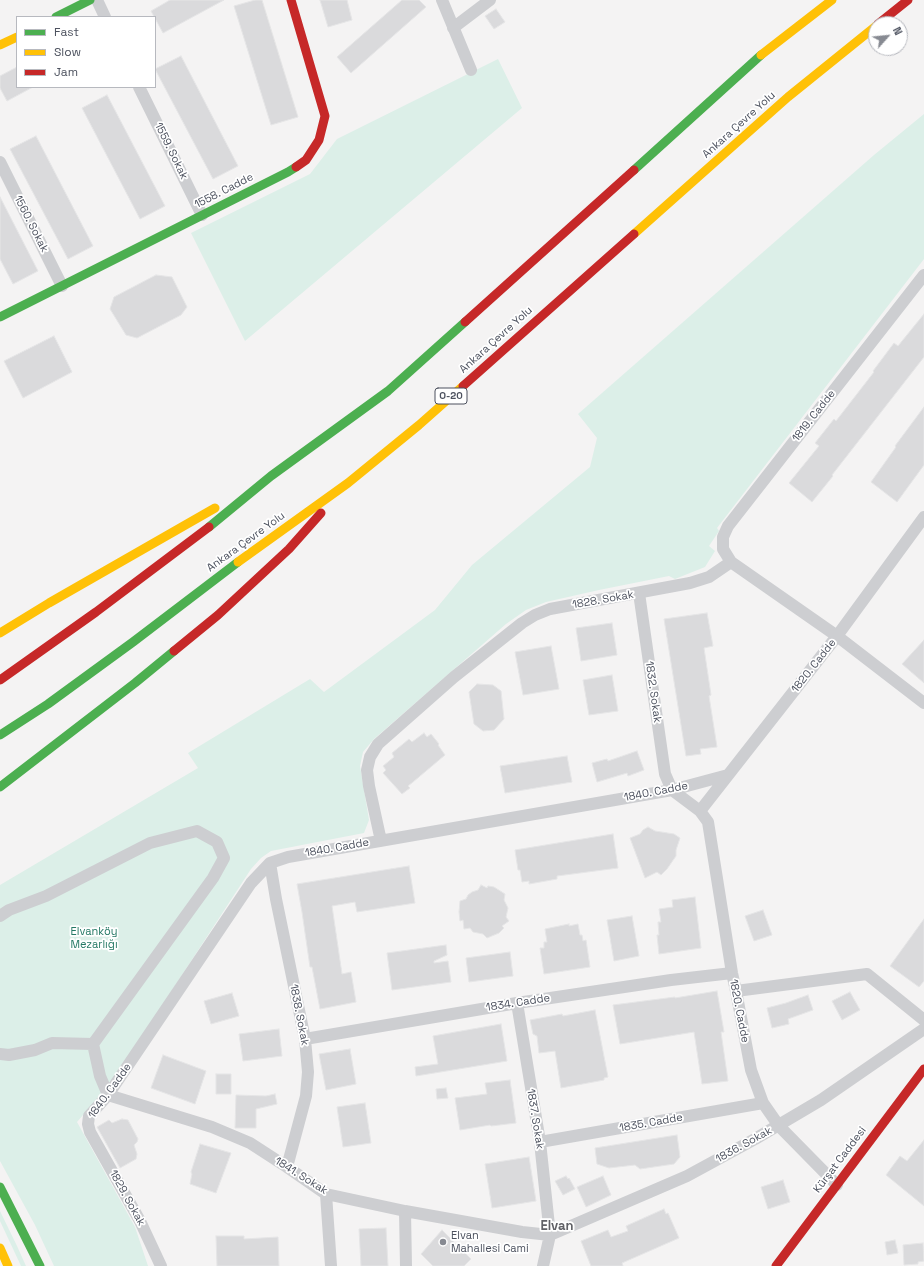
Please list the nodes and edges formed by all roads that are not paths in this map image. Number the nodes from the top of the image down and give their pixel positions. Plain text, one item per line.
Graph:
1 (90, 0) edge
2 (97, 0) edge
3 (291, 0) edge
4 (442, 0) edge
5 (490, 0) edge
6 (832, 0) edge
7 (908, 0) edge
8 (58, 16) edge
9 (105, 16) edge
10 (888, 16) edge
11 (453, 28) junction
12 (868, 32) edge
13 (16, 37) edge
14 (0, 45) edge
15 (471, 70) dead end
16 (139, 88) edge
17 (0, 162) edge
18 (202, 215) junction
19 (924, 275) edge
20 (62, 286) junction
21 (0, 316) edge
22 (271, 476) junction
23 (348, 482) junction
24 (924, 518) edge
25 (731, 562) junction
26 (639, 593) junction
27 (0, 633) edge
28 (837, 636) junction
29 (0, 680) edge
30 (924, 703) edge
31 (0, 735) edge
32 (728, 775) junction
33 (0, 787) edge
34 (672, 790) junction
35 (700, 811) junction
36 (381, 841) junction
37 (270, 863) junction
38 (0, 916) edge
39 (732, 973) junction
40 (736, 991) junction
41 (517, 1003) junction
42 (924, 1020) edge
43 (924, 1029) edge
44 (305, 1038) junction
45 (93, 1044) junction
46 (0, 1054) edge
47 (924, 1069) edge
48 (108, 1095) junction
49 (763, 1103) junction
50 (779, 1126) junction
51 (90, 1132) joint
52 (540, 1142) junction
53 (287, 1166) junction
54 (837, 1185) junction
55 (0, 1187) edge
56 (326, 1194) junction
57 (405, 1211) junction
58 (550, 1235) junction
59 (0, 1248) edge
60 (8, 1266) edge
61 (40, 1266) edge
62 (161, 1266) edge
63 (331, 1266) edge
64 (406, 1266) edge
65 (543, 1266) edge
66 (776, 1266) edge

1 - 8 main road
2 - 9 street
3 - 18 main road, 1558. Cadde
4 - 11 street
5 - 11 street
6 - 22 main road
7 - 10 main road, Ankara Çevre Yolu / O-20
11 - 15 street
12 - 23 main road, Ankara Çevre Yolu / O-20
13 - 14 main road
16 - 18 street, 1559. Sokak
17 - 20 street, 1560. Sokak
18 - 20 main road, 1558. Cadde
19 - 25 street, 1819. Cadde
20 - 21 main road, 1558. Cadde
22 - 27 main road
22 - 29 main road
23 - 31 main road, Ankara Çevre Yolu / O-20
23 - 33 main road
24 - 28 street, 1820. Cadde
25 - 26 street, 1828. Sokak
25 - 28 street
26 - 34 street, 1832. Sokak
26 - 36 street, 1828. Sokak
28 - 30 street
28 - 32 street, 1820. Cadde
32 - 34 street, 1840. Cadde
32 - 35 street, 1820. Cadde
34 - 35 street, 1820. Cadde
34 - 36 street, 1840. Cadde
35 - 39 street, 1820. Cadde
36 - 37 street, 1840. Cadde
37 - 44 street, 1838. Sokak
37 - 48 street, 1840. Cadde
38 - 45 street
39 - 40 street, 1820. Cadde
39 - 41 street, 1834. Cadde
40 - 42 street
40 - 49 street, 1820. Cadde
41 - 44 street, 1834. Cadde
41 - 52 street, 1837. Sokak
43 - 50 street, 1836. Sokak
44 - 53 street, 1838. Sokak
45 - 46 street
45 - 48 street
47 - 54 main road, Kürşat Caddesi
48 - 51 street, 1840. Cadde
48 - 53 street, 1841. Sokak
49 - 50 street, 1820. Cadde
49 - 52 street, 1835. Cadde
50 - 54 street, 1820. Cadde
50 - 58 street, 1836. Sokak
51 - 62 street, 1829. Sokak
52 - 58 street, 1837. Sokak
53 - 56 street, 1841. Sokak
54 - 66 main road, Kürşat Caddesi
55 - 61 main road
56 - 57 street, 1841. Sokak
56 - 63 street
57 - 58 street, 1841. Sokak
57 - 64 street
58 - 65 street, 1837. Sokak
59 - 60 main road

